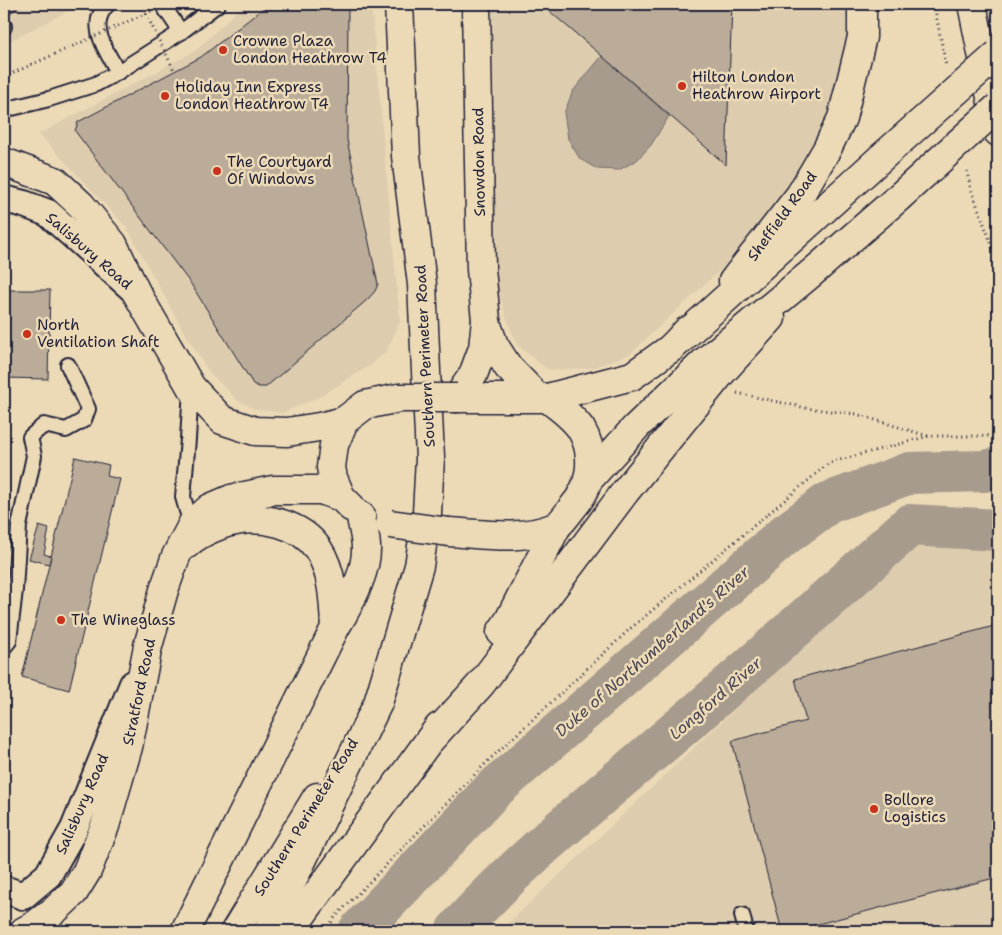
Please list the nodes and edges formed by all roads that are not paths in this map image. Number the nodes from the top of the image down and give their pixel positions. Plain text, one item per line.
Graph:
1 (108, 4) edge
2 (162, 4) edge
3 (218, 4) edge
4 (399, 4) edge
5 (476, 4) edge
6 (862, 4) edge
7 (972, 4) edge
8 (180, 32) junction
9 (998, 54) edge
10 (118, 72) junction
11 (998, 107) edge
12 (4, 110) edge
13 (998, 132) edge
14 (4, 162) edge
15 (11, 206) edge
16 (814, 271) junction
17 (136, 292) junction
18 (486, 320) junction
19 (671, 348) junction
20 (68, 365) dead end
21 (191, 388) junction
22 (542, 397) junction
23 (457, 398) junction
24 (344, 421) junction
25 (590, 479) junction
26 (341, 497) junction
27 (361, 516) junction
28 (193, 523) junction
29 (558, 526) junction
30 (176, 556) junction
31 (335, 628) junction
32 (148, 646) junction
33 (4, 647) edge
34 (378, 703) junction
35 (429, 742) junction
36 (10, 896) edge
37 (742, 915) dead end
38 (24, 931) edge
39 (185, 931) edge
40 (236, 931) edge
41 (268, 931) edge
42 (290, 931) edge
43 (746, 931) edge

1 - 10 lane
2 - 8 lane
3 - 8 lane
4 - 34 main road, Southern Perimeter Road
5 - 18 main road, Snowdon Road
6 - 19 main road, Sheffield Road
7 - 13 main road
8 - 10 lane
9 - 19 main road, bridge
10 - 12 lane
11 - 16 main road, bridge
14 - 17 main road
15 - 17 street, Salisbury Road
16 - 25 main road
16 - 35 main road
17 - 21 main road, Salisbury Road
18 - 22 main road, Snowdon Road
18 - 23 main road, Snowdon Road
19 - 22 main road
20 - 33 lane
21 - 24 main road, Salisbury Road
21 - 28 lane
22 - 23 main road
22 - 25 main road, Snowdon Road
23 - 24 main road, bridge
24 - 26 main road
25 - 29 main road
26 - 27 main road
26 - 28 main road, Stratford Road
27 - 29 main road, bridge
27 - 31 main road
28 - 30 main road, Stratford Road
29 - 35 main road
30 - 31 main road
30 - 32 main road, Stratford Road
31 - 39 main road
32 - 36 street, Salisbury Road
32 - 38 main road, Stratford Road
34 - 40 main road, Southern Perimeter Road
34 - 41 main road, Southern Perimeter Road
35 - 42 main road
37 - 43 lane

